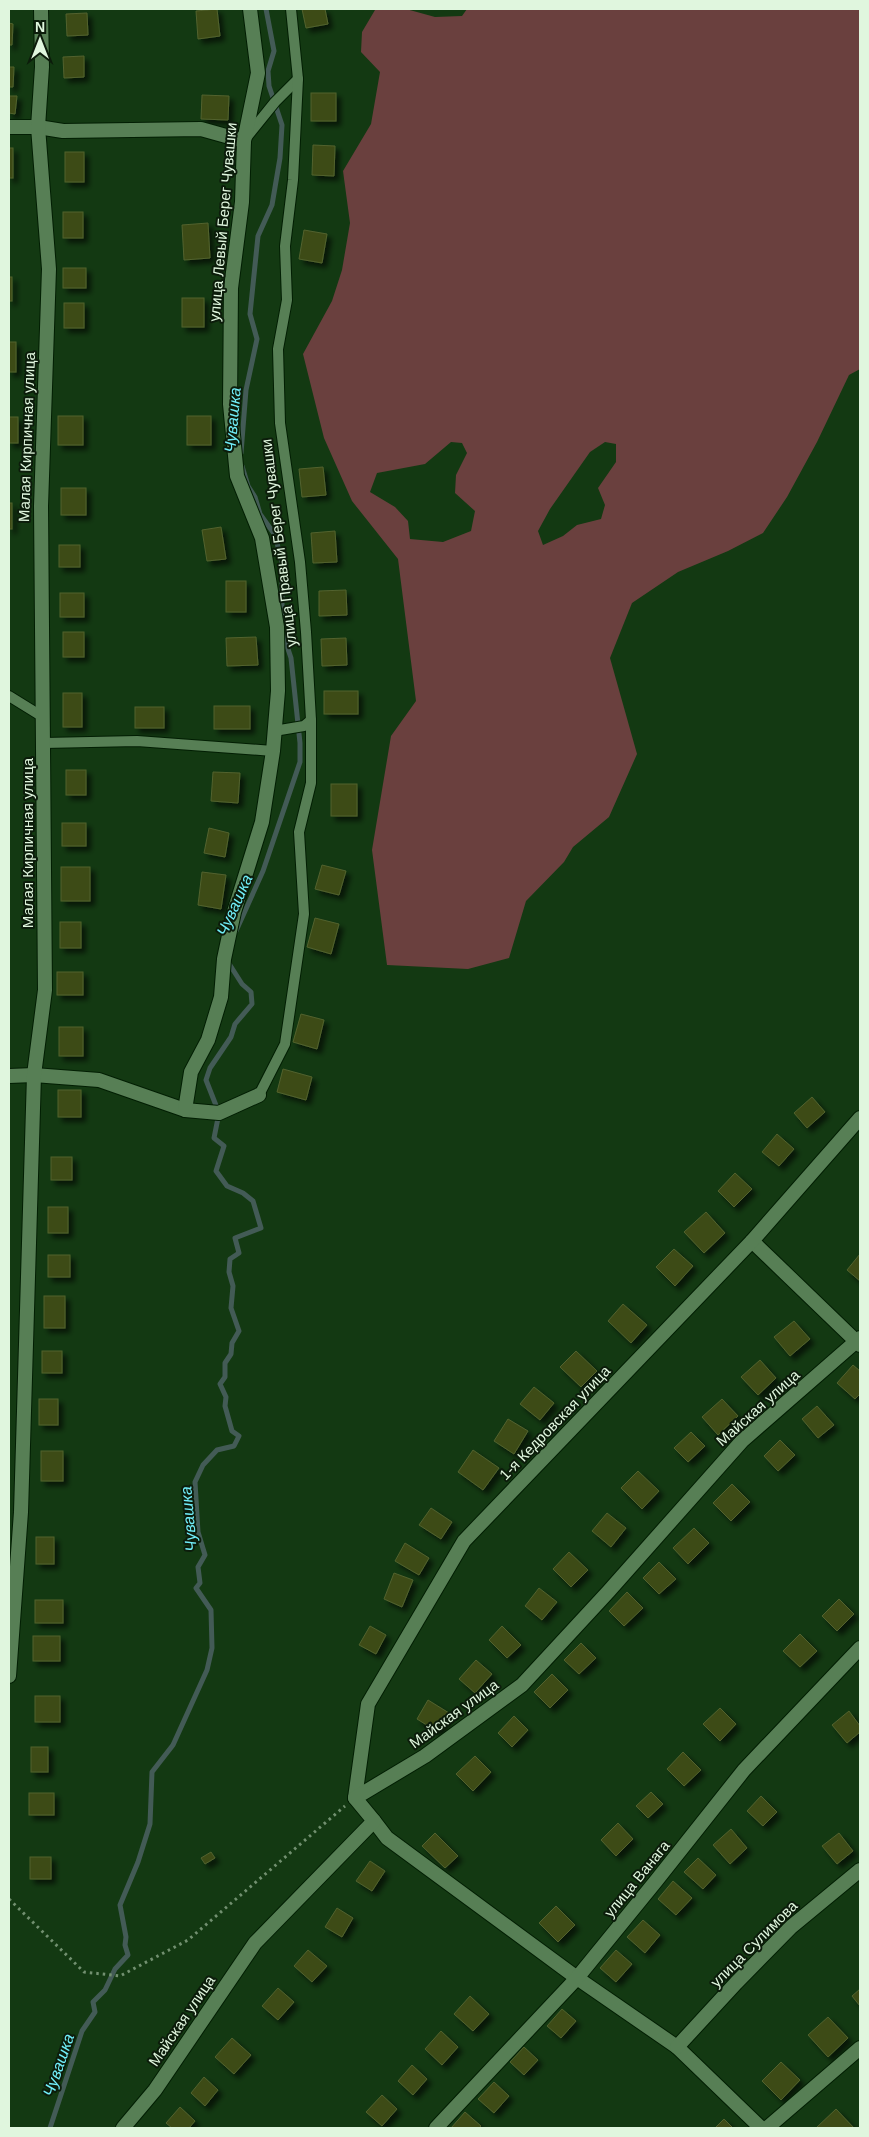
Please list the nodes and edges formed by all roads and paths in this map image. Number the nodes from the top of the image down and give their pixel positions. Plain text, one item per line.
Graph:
1 (41, 9) edge
2 (250, 9) edge
3 (291, 9) edge
4 (298, 80) junction
5 (9, 126) edge
6 (38, 127) junction
7 (244, 141) junction
8 (9, 696) edge
9 (43, 717) junction
10 (308, 723) junction
11 (274, 731) junction
12 (44, 743) junction
13 (272, 751) junction
14 (34, 1075) junction
15 (9, 1076) edge
16 (259, 1095) joint
17 (185, 1110) junction
18 (860, 1118) edge
19 (752, 1241) junction
20 (859, 1342) edge
21 (860, 1648) edge
22 (9, 1676) edge
23 (355, 1798) junction
24 (374, 1821) junction
25 (860, 1870) edge
26 (9, 1899) edge
27 (576, 1978) junction
28 (677, 2047) junction
29 (860, 2048) edge
30 (123, 2128) edge
31 (436, 2128) edge
32 (761, 2128) edge
33 (768, 2128) edge

1 - 6 street, Малая Кирпичная улица
2 - 7 street, улица Левый Берег Чувашки
3 - 4 lane, улица Правый Берег Чувашки
4 - 7 lane
4 - 10 lane, улица Правый Берег Чувашки
5 - 6 street
6 - 7 street
6 - 9 street, Малая Кирпичная улица
7 - 11 street, улица Левый Берег Чувашки
8 - 9 lane
9 - 12 street, Малая Кирпичная улица
10 - 11 lane
10 - 16 lane, улица Правый Берег Чувашки
11 - 13 street, улица Левый Берег Чувашки
12 - 13 lane
12 - 14 street, Малая Кирпичная улица
13 - 17 street, улица Левый Берег Чувашки
14 - 15 street
14 - 17 street
14 - 22 street, Малая Кирпичная улица
16 - 17 street
18 - 19 street, 1-я Кедровская улица
19 - 20 street
19 - 23 street, 1-я Кедровская улица
20 - 23 street, Майская улица
21 - 27 street, улица Ванага
23 - 24 street
23 - 26 path
24 - 27 street
24 - 30 street, Майская улица
25 - 28 street, улица Сулимова
27 - 28 street
27 - 31 street, улица Ванага
28 - 32 street
29 - 33 street

